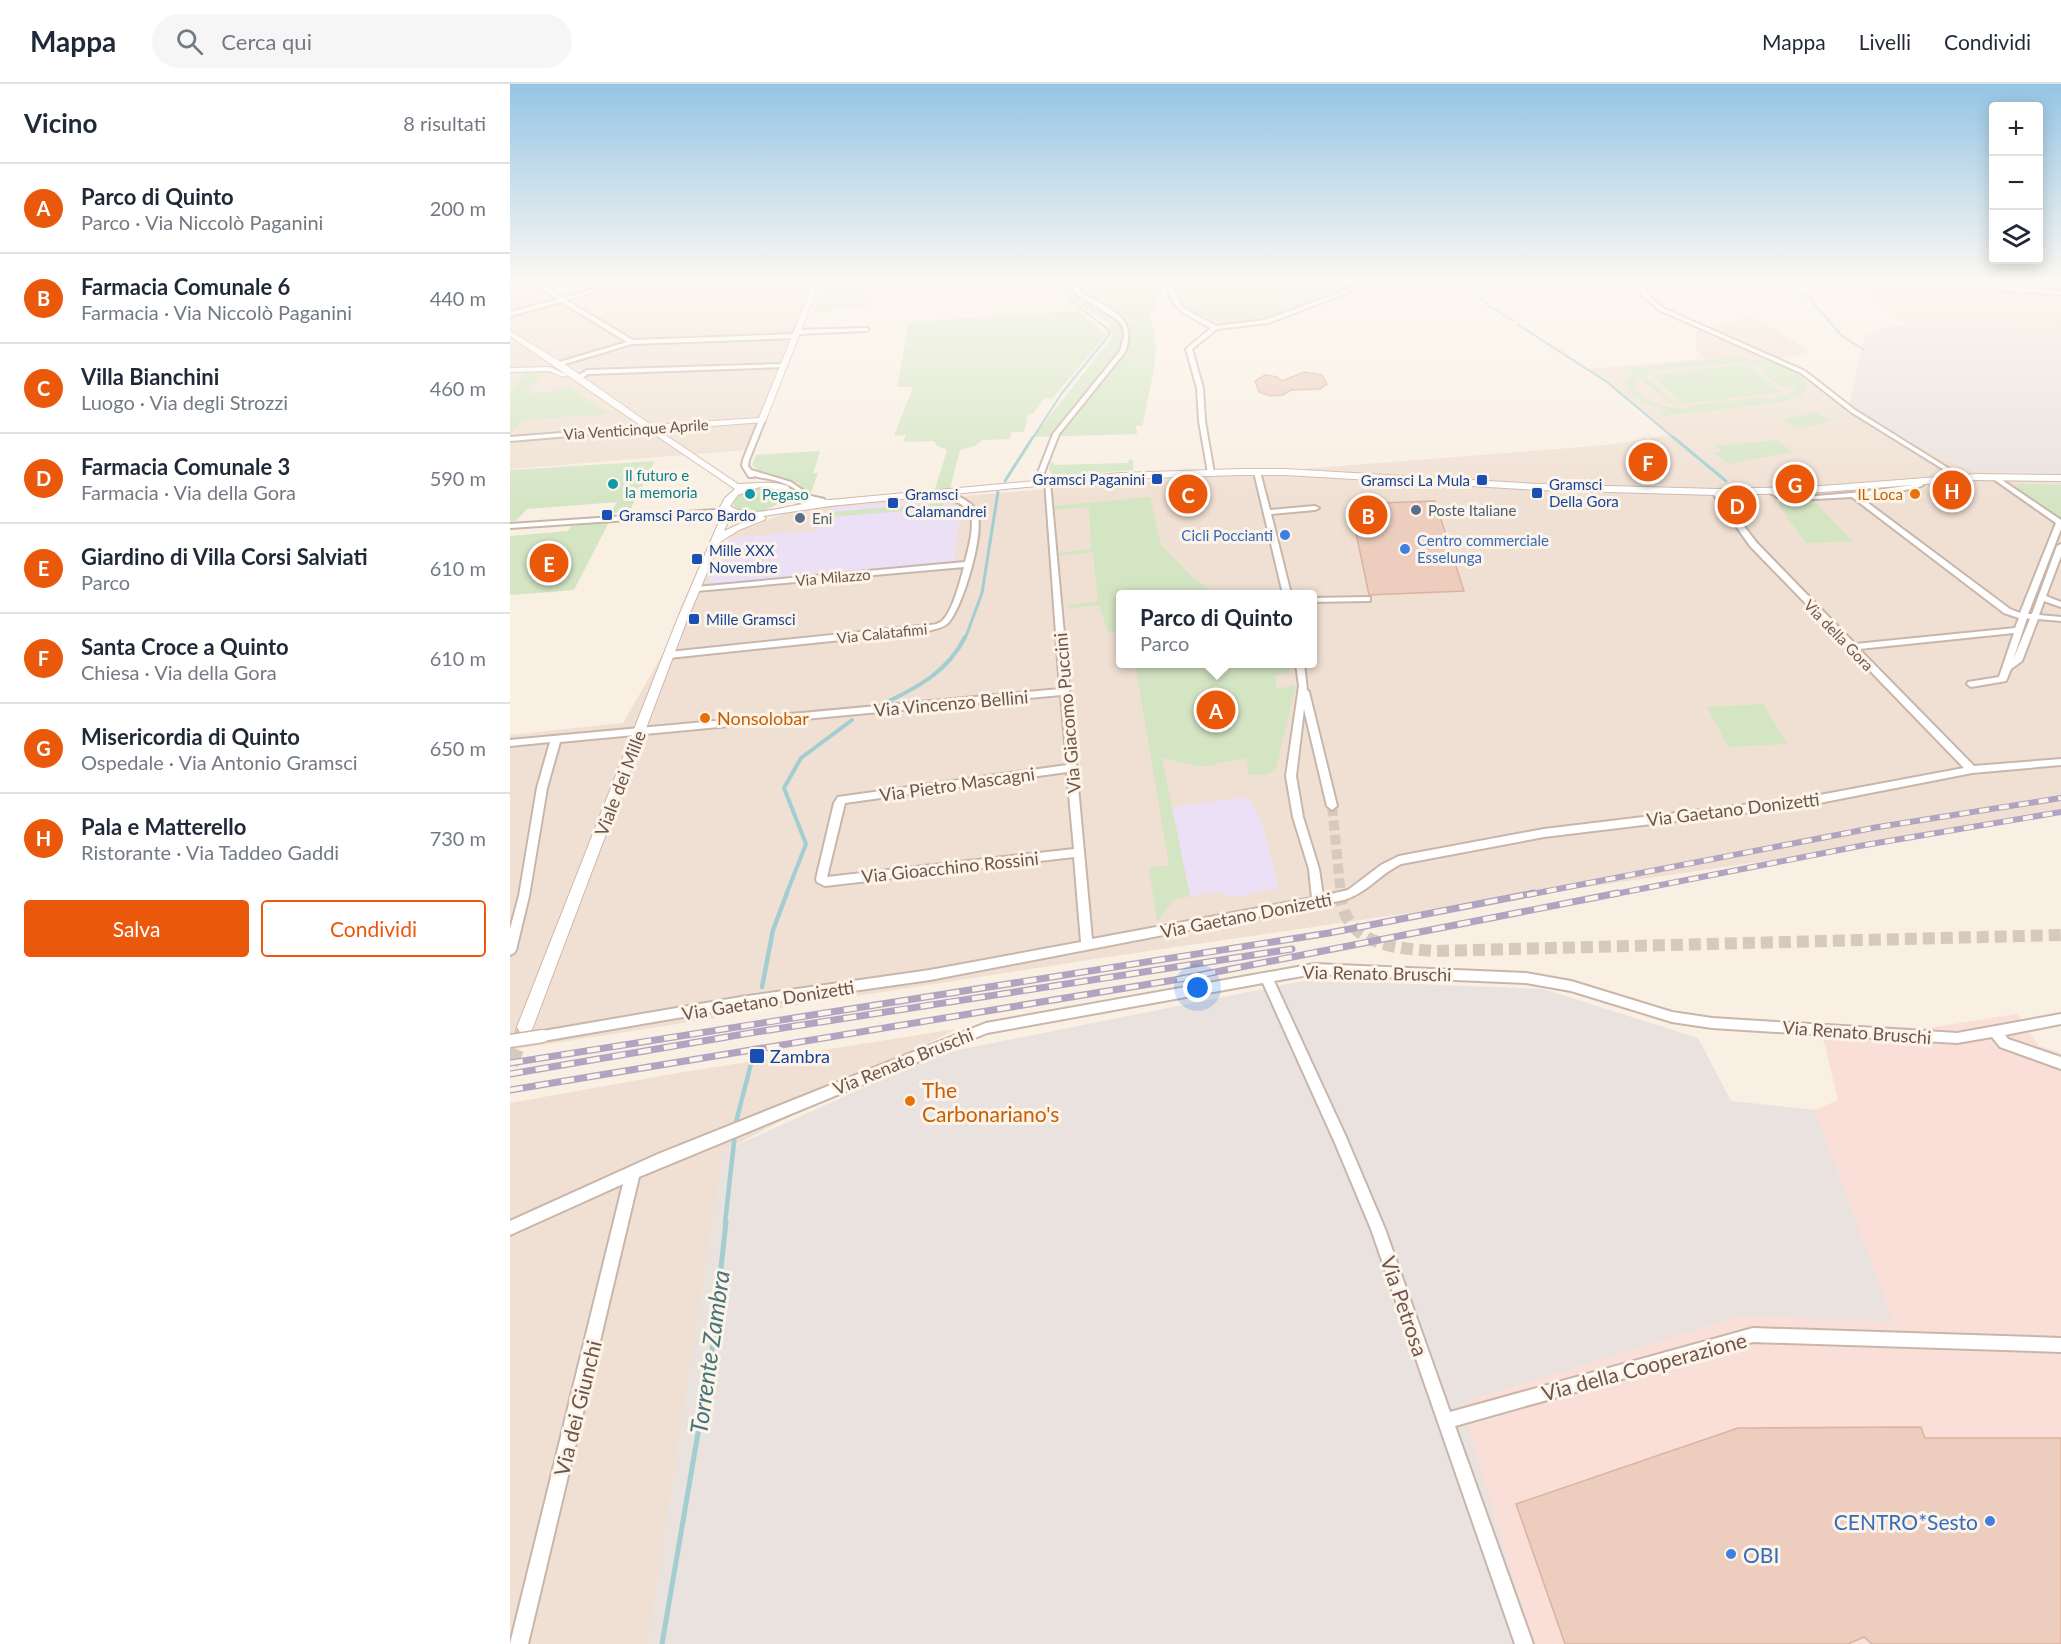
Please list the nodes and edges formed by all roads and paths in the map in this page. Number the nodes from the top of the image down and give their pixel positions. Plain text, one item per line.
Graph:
1 (541, 355) joint
2 (596, 355) edge
3 (787, 355) edge
4 (1120, 355) edge
5 (1191, 355) edge
6 (1767, 355) edge
7 (782, 366) junction
8 (558, 368) junction
9 (528, 369) junction
10 (510, 370) edge
11 (578, 378) junction
12 (762, 420) junction
13 (649, 428) junction
14 (638, 429) junction
15 (510, 439) edge
16 (1943, 468) junction
17 (748, 471) junction
18 (1257, 472) junction
19 (1211, 473) junction
20 (1994, 477) junction
21 (1961, 478) junction
22 (2061, 478) edge
23 (1948, 479) junction
24 (1919, 481) junction
25 (1042, 482) junction
26 (767, 484) junction
27 (750, 486) junction
28 (1772, 491) junction
29 (1716, 492) junction
30 (945, 494) junction
31 (789, 495) junction
32 (1855, 496) junction
33 (830, 502) junction
34 (727, 506) junction
35 (792, 508) junction
36 (1316, 508) dead end
37 (768, 511) junction
38 (1266, 512) junction
39 (754, 514) junction
40 (2061, 523) edge
41 (510, 526) edge
42 (717, 540) junction
43 (2061, 546) edge
44 (969, 564) junction
45 (696, 589) junction
46 (1286, 590) edge
47 (2042, 597) junction
48 (1367, 598) dead end
49 (1317, 600) edge
50 (2061, 605) edge
51 (2024, 616) junction
52 (2061, 619) edge
53 (2020, 630) junction
54 (1850, 647) junction
55 (669, 655) junction
56 (2008, 667) junction
57 (1301, 668) edge
58 (1971, 684) dead end
59 (1303, 686) junction
60 (1064, 692) junction
61 (640, 730) junction
62 (556, 738) junction
63 (510, 743) edge
64 (2061, 762) edge
65 (1073, 768) junction
66 (1972, 770) junction
67 (1332, 806) tunnel mouth
68 (1080, 852) junction
69 (822, 880) joint
70 (1318, 902) junction
71 (1087, 945) junction
72 (510, 951) edge
73 (1266, 977) junction
74 (2061, 1019) edge
75 (525, 1027) tunnel mouth
76 (1996, 1033) junction
77 (510, 1041) edge
78 (2061, 1063) edge
79 (633, 1172) junction
80 (510, 1228) edge
81 (2061, 1345) edge
82 (1446, 1421) junction
83 (519, 1644) edge
84 (1524, 1644) edge

1 - 8 main road
1 - 9 main road
2 - 8 street
3 - 7 main road
4 - 25 street
5 - 19 street
6 - 16 street
7 - 11 street
7 - 12 main road
8 - 9 main road
8 - 11 main road
8 - 14 main road
9 - 10 main road
11 - 13 main road
12 - 13 main road, Via Venticinque Aprile
12 - 17 street
13 - 14 main road, Via Venticinque Aprile
13 - 27 main road
14 - 15 street, Via Venticinque Aprile
14 - 34 main road
16 - 21 street
16 - 23 street
17 - 26 street
17 - 33 street
18 - 19 main road
18 - 29 main road
18 - 38 street
19 - 25 main road
20 - 21 main road
20 - 22 main road
20 - 40 street
21 - 23 main road
23 - 24 main road
24 - 28 main road
24 - 32 street
25 - 30 main road
25 - 60 street, Via Giacomo Puccini
26 - 27 main road
26 - 31 main road
27 - 34 main road
28 - 29 main road
28 - 32 street
29 - 54 street, Via della Gora
30 - 33 main road
30 - 44 street, Via Calatafimi
31 - 33 main road
31 - 37 main road
32 - 51 street
33 - 35 main road
34 - 39 main road
34 - 41 street
34 - 42 main road, Viale dei Mille
35 - 37 main road
35 - 42 main road
36 - 38 street
37 - 39 main road
38 - 46 street
39 - 42 main road
40 - 51 street
42 - 45 main road, Viale dei Mille
43 - 47 street
44 - 45 street, Via Milazzo
44 - 55 street, Via Calatafimi
45 - 55 main road, Viale dei Mille
47 - 50 street
47 - 51 street
48 - 49 street
51 - 52 street
51 - 53 street
51 - 56 street
53 - 54 street
53 - 56 street
54 - 66 street, Via della Gora
55 - 61 main road, Viale dei Mille
56 - 58 street
57 - 59 street
59 - 67 street
59 - 70 street
60 - 61 street, Via Vincenzo Bellini
60 - 65 street, Via Giacomo Puccini
61 - 62 street, Via Vincenzo Bellini
61 - 75 main road, Viale dei Mille
62 - 63 street, Via Vincenzo Bellini
62 - 72 street
64 - 66 street, Via Gaetano Donizetti
65 - 68 street, Via Giacomo Puccini
65 - 69 street, Via Pietro Mascagni
66 - 70 street, Via Gaetano Donizetti
68 - 69 street, Via Gioacchino Rossini
68 - 71 street, Via Giacomo Puccini
70 - 71 street, Via Gaetano Donizetti
71 - 77 street, Via Gaetano Donizetti, bridge
73 - 76 street, Via Renato Bruschi
73 - 79 street, Via Renato Bruschi
73 - 82 street, Via Petrosa
74 - 76 street, Via Renato Bruschi
76 - 78 street
79 - 80 street, Via Renato Bruschi
79 - 83 street, Via dei Giunchi
81 - 82 street, Via della Cooperazione
82 - 84 street, Via Petrosa

